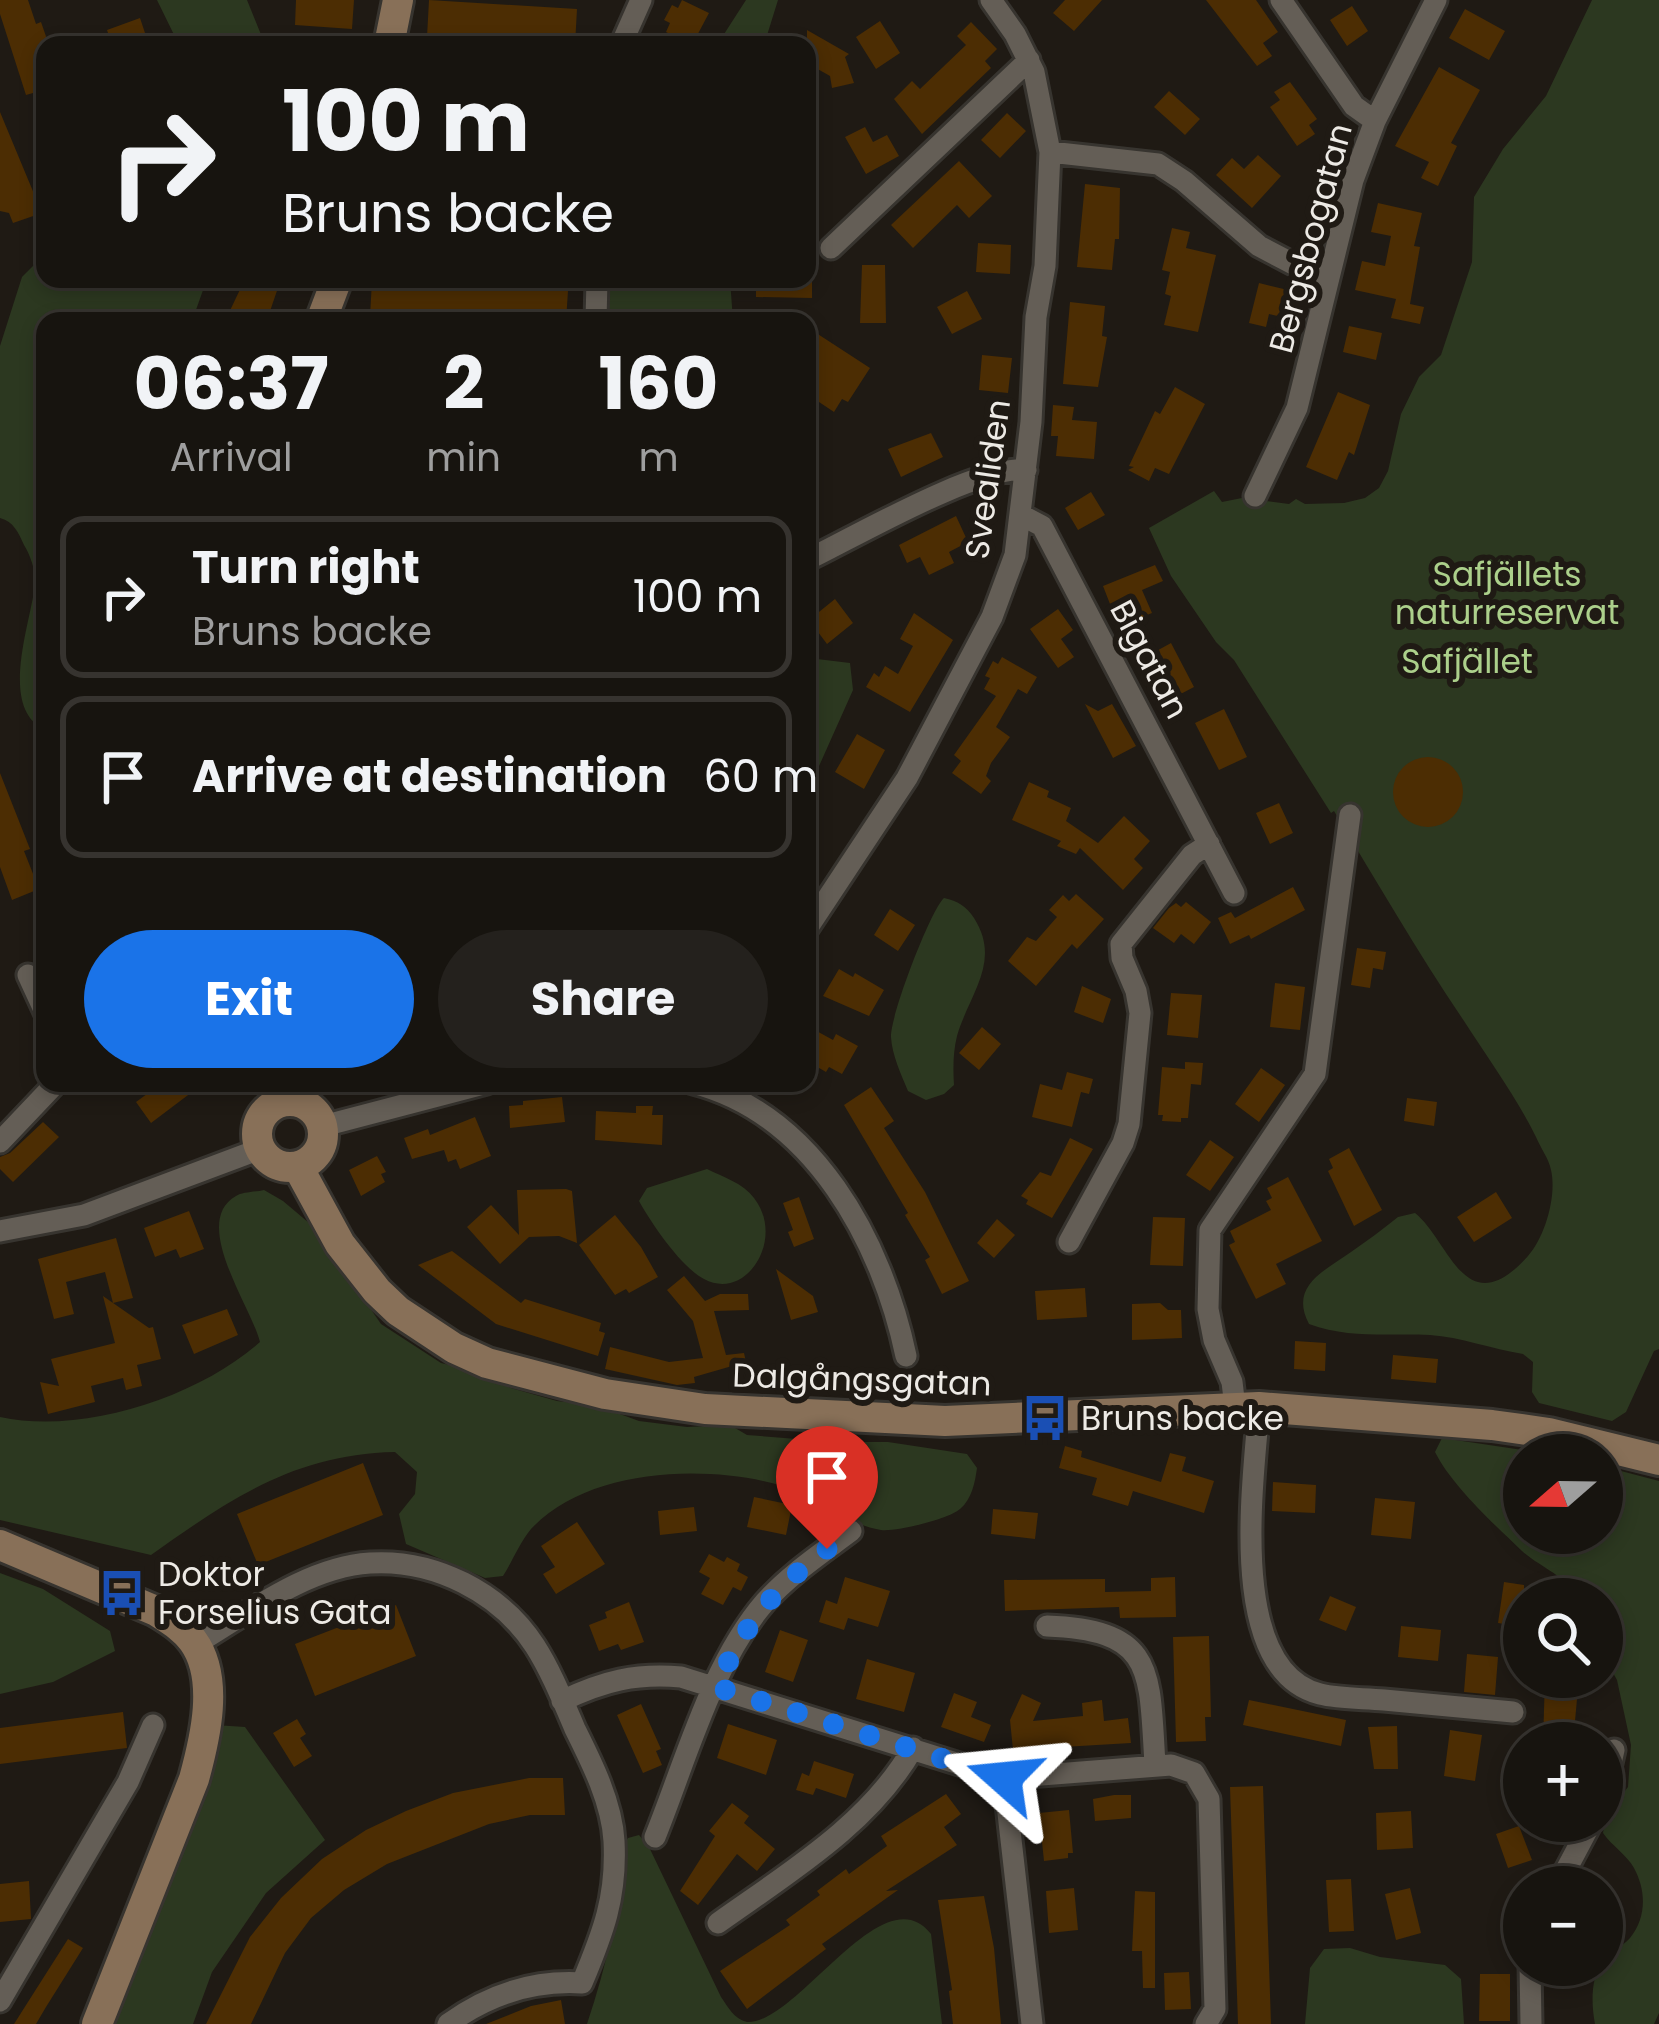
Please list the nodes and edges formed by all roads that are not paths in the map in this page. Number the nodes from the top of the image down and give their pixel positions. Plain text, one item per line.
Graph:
1 (398, 0) edge
2 (641, 0) edge
3 (991, 0) edge
4 (1281, 0) edge
5 (1436, 0) edge
6 (391, 36) edge
7 (625, 36) edge
8 (1029, 60) junction
9 (1375, 121) junction
10 (1050, 152) junction
11 (831, 248) dead end
12 (1329, 275) junction
13 (1026, 470) junction
14 (1256, 496) dead end
15 (1021, 515) junction
16 (816, 556) edge
17 (1350, 815) dead end
18 (1209, 844) junction
19 (1234, 893) dead end
20 (816, 915) edge
21 (28, 975) dead end
22 (36, 992) edge
23 (47, 1092) edge
24 (453, 1092) edge
25 (723, 1092) edge
26 (278, 1093) edge
27 (323, 1126) junction
28 (0, 1142) edge
29 (260, 1149) junction
30 (298, 1167) junction
31 (0, 1232) edge
32 (1069, 1242) dead end
33 (906, 1356) dead end
34 (1247, 1407) junction
35 (1659, 1460) edge
36 (851, 1531) dead end
37 (0, 1545) edge
38 (1047, 1626) dead end
39 (196, 1643) junction
40 (716, 1687) junction
41 (562, 1701) junction
42 (1513, 1712) dead end
43 (153, 1725) dead end
44 (913, 1748) junction
45 (1156, 1764) junction
46 (1004, 1778) junction
47 (656, 1837) dead end
48 (718, 1923) dead end
49 (1531, 1986) edge
50 (0, 2001) edge
51 (97, 2024) edge
52 (448, 2024) edge
53 (1032, 2024) edge
54 (1206, 2024) edge
55 (1532, 2024) edge

1 - 6 street
2 - 7 street
3 - 8 street, Svealiden
4 - 9 street
5 - 9 street, Bergsbogatan
8 - 10 street, Svealiden
8 - 11 street
9 - 12 street, Bergsbogatan
10 - 12 street
10 - 13 street, Svealiden
12 - 14 street, Bergsbogatan
13 - 15 street, Svealiden
13 - 16 street
15 - 18 street, Bigatan
15 - 20 street, Svealiden
17 - 34 street
18 - 19 street, Bigatan
18 - 32 street
21 - 22 street
23 - 28 street
24 - 27 street
25 - 33 street, Dalgångsgatan
26 - 27 street
26 - 29 street
27 - 30 street
29 - 30 street
29 - 31 street
30 - 34 street, Dalgångsgatan
34 - 35 street, Dalgångsgatan
34 - 42 street
36 - 40 street
37 - 39 street
38 - 45 street
39 - 41 street
39 - 51 street
40 - 41 street
40 - 44 street
40 - 47 street
41 - 52 street
43 - 50 street
44 - 46 street
44 - 48 street
45 - 46 street
45 - 54 street
46 - 53 street
49 - 55 street

